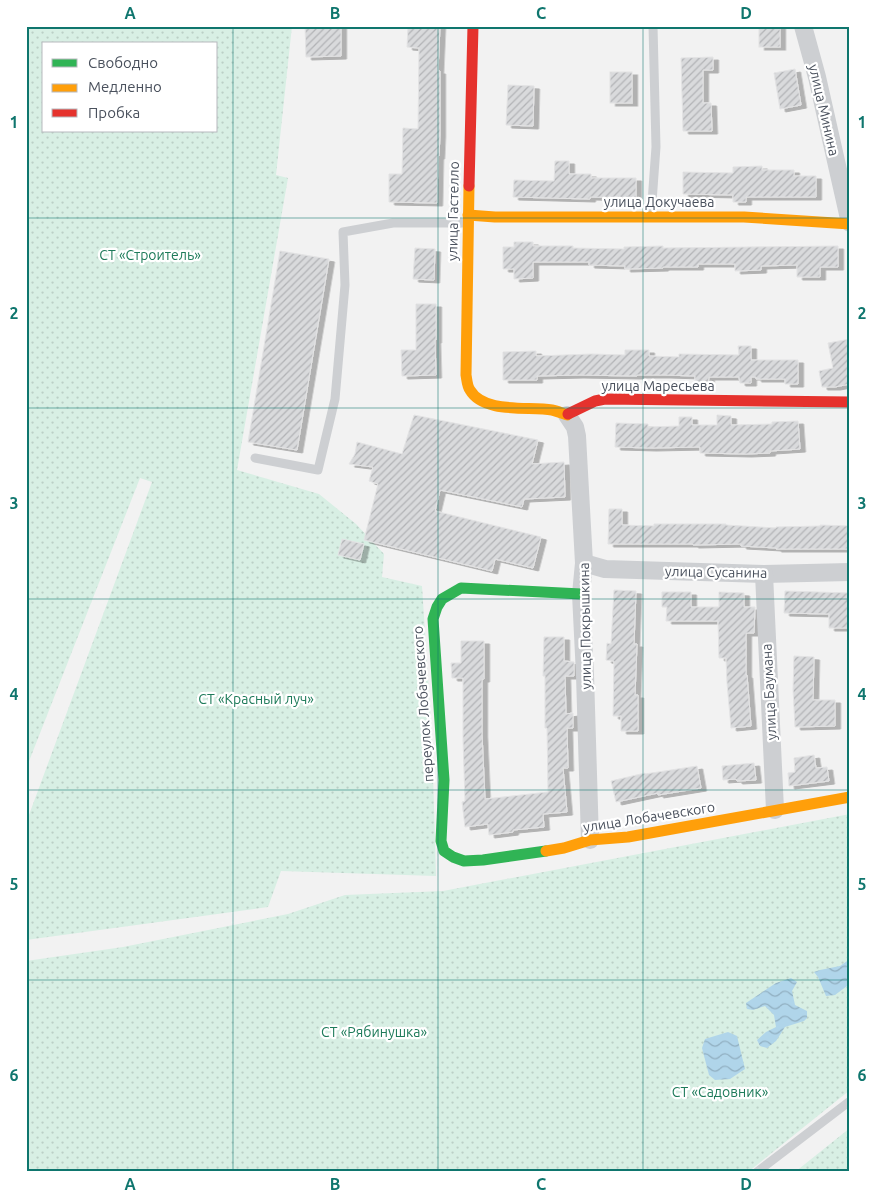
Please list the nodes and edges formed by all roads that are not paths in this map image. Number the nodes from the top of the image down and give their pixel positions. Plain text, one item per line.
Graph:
1 (473, 26) edge
2 (653, 26) edge
3 (803, 26) edge
4 (651, 217) junction
5 (468, 219) junction
6 (850, 224) edge
7 (850, 402) edge
8 (568, 415) junction
9 (255, 458) dead end
10 (584, 564) junction
11 (850, 572) edge
12 (764, 574) junction
13 (582, 594) junction
14 (850, 798) edge
15 (775, 810) junction
16 (590, 840) junction
17 (453, 857) joint
18 (850, 1101) edge
19 (757, 1172) edge

1 - 5 street, улица Гастелло
2 - 4 lane
3 - 6 street, улица Минина
4 - 5 street, улица Докучаева
4 - 6 street, улица Докучаева
5 - 8 street, улица Гастелло
5 - 9 lane
7 - 8 street, улица Маресьева
8 - 10 street, улица Покрышкина
10 - 12 street, улица Сусанина
10 - 13 street, улица Покрышкина
11 - 12 street, улица Сусанина
12 - 15 street, улица Баумана
13 - 16 street, улица Покрышкина
13 - 17 street, переулок Лобачевского
14 - 15 street, улица Лобачевского
15 - 16 street, улица Лобачевского
16 - 17 street, улица Лобачевского
18 - 19 lane

